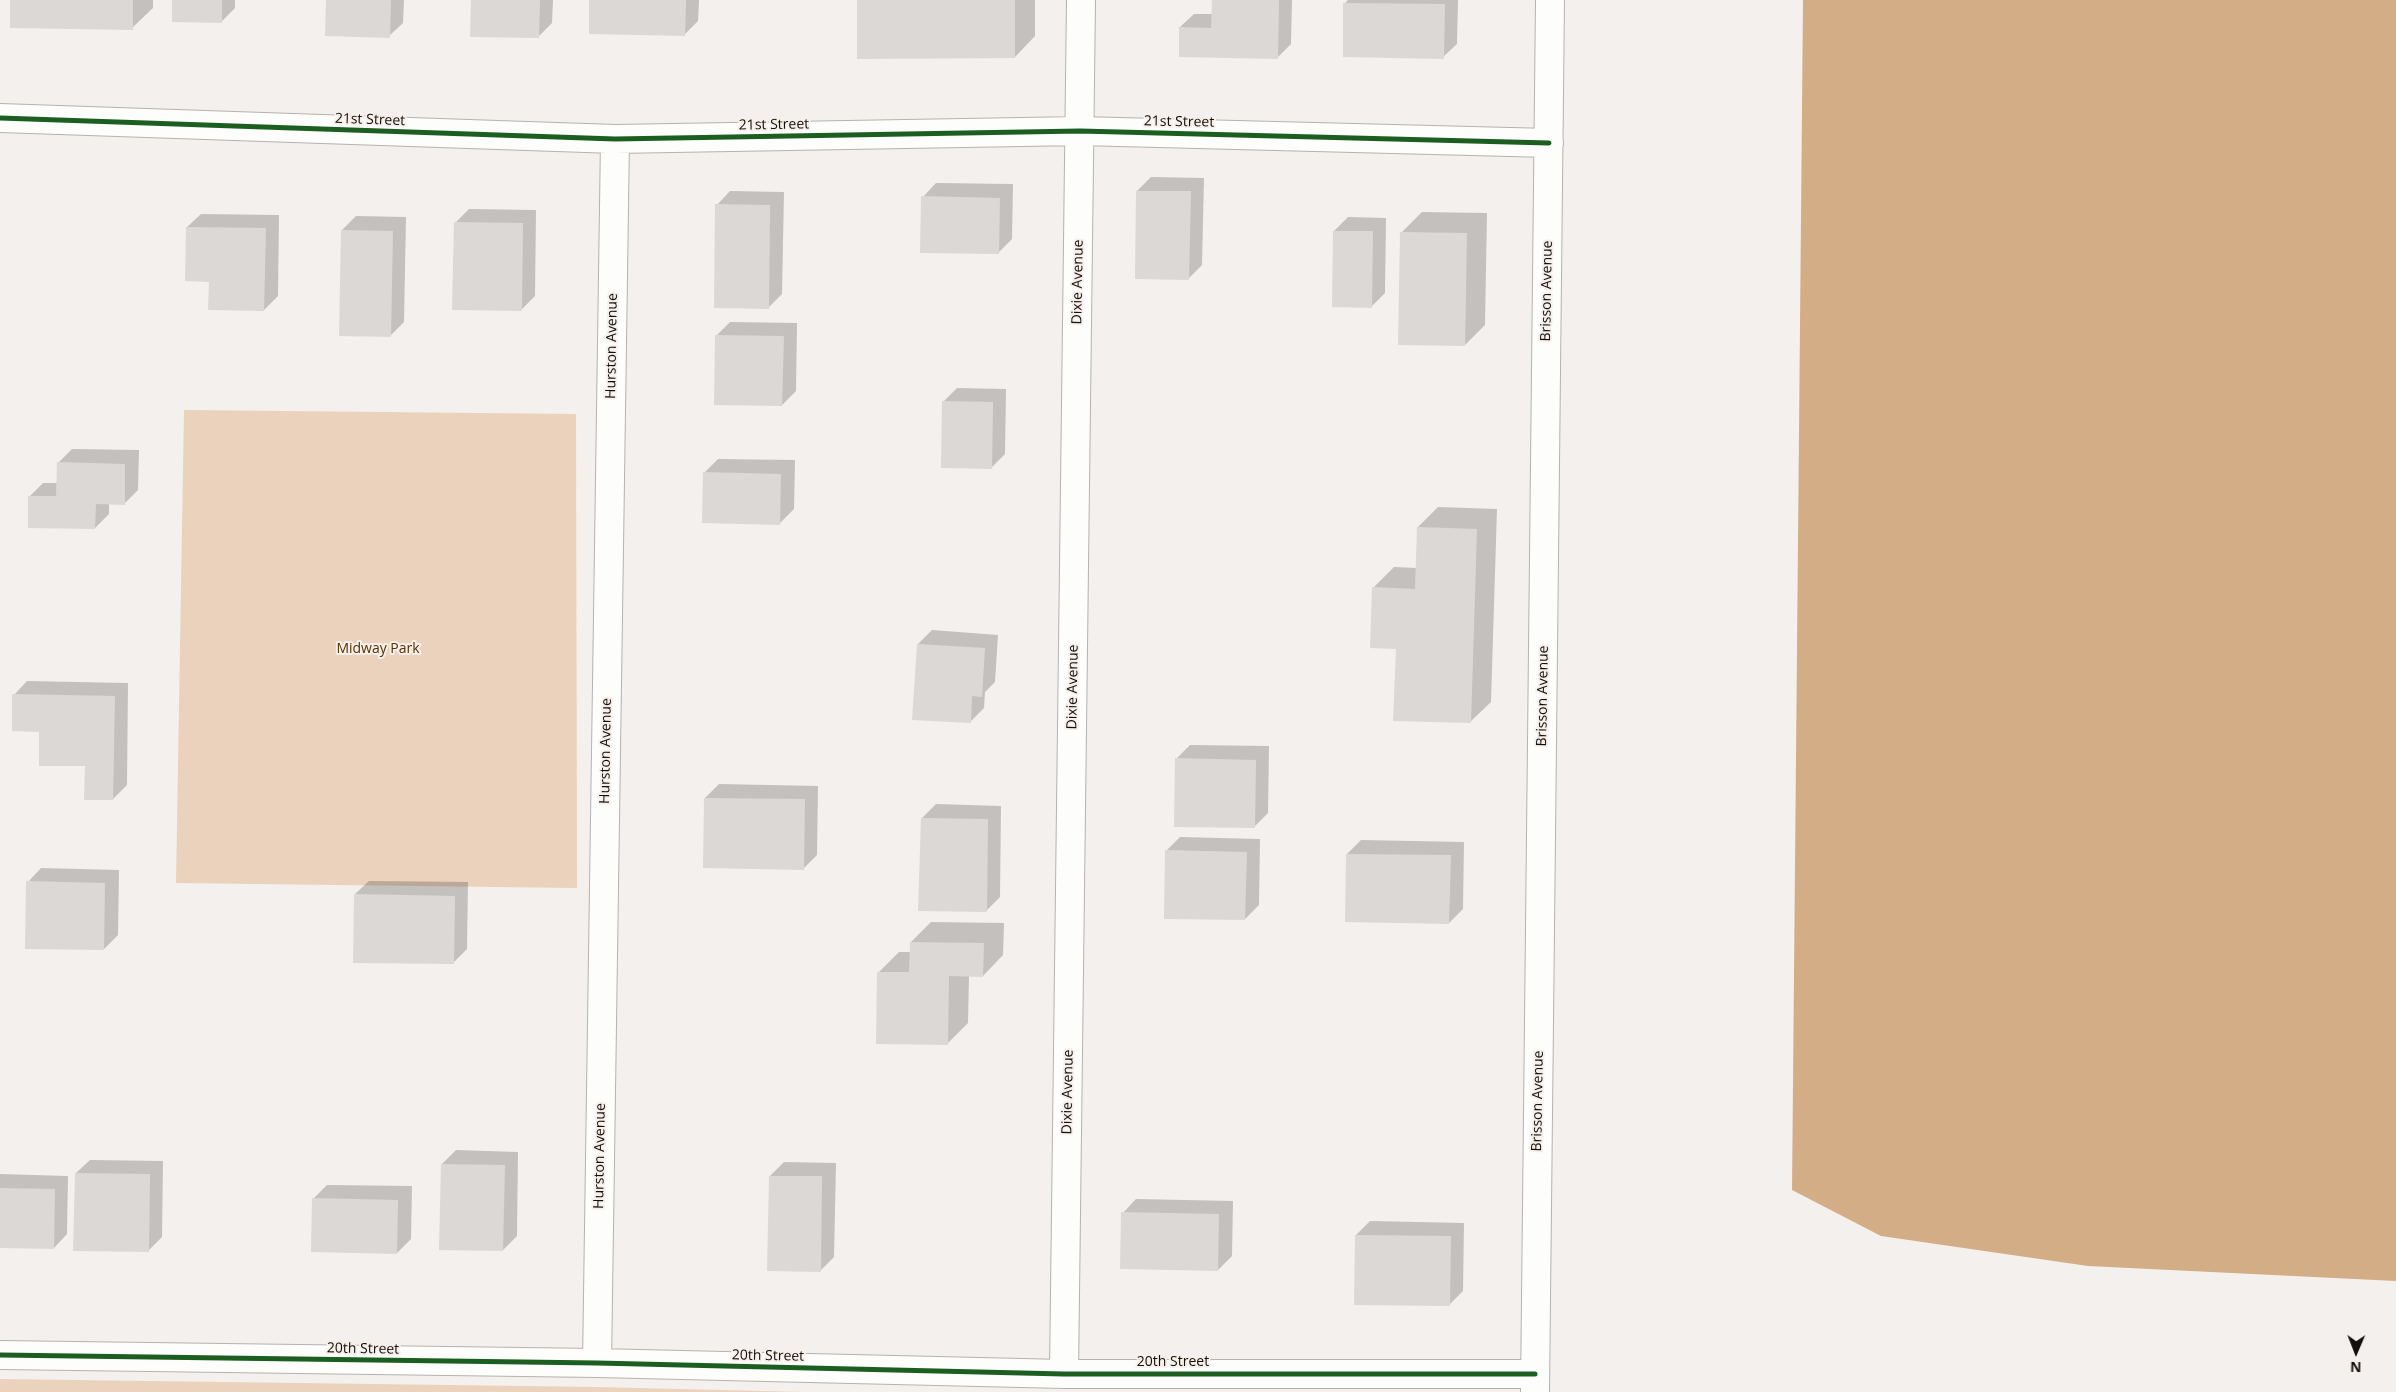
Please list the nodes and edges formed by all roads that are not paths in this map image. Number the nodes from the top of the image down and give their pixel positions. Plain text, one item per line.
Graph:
1 (1081, 0) edge
2 (1550, 0) edge
3 (0, 118) edge
4 (1080, 131) junction
5 (615, 139) junction
6 (1549, 143) junction
7 (0, 1355) edge
8 (596, 1363) junction
9 (1064, 1374) junction
10 (1535, 1383) edge

1 - 4 street, Dixie Avenue
2 - 6 street, Brisson Avenue
3 - 5 street, 21st Street
4 - 5 street, 21st Street
4 - 6 street, 21st Street
4 - 9 street, Dixie Avenue
5 - 8 street, Hurston Avenue
6 - 10 street, Brisson Avenue
7 - 8 street, 20th Street
8 - 9 street, 20th Street
9 - 10 street, 20th Street

